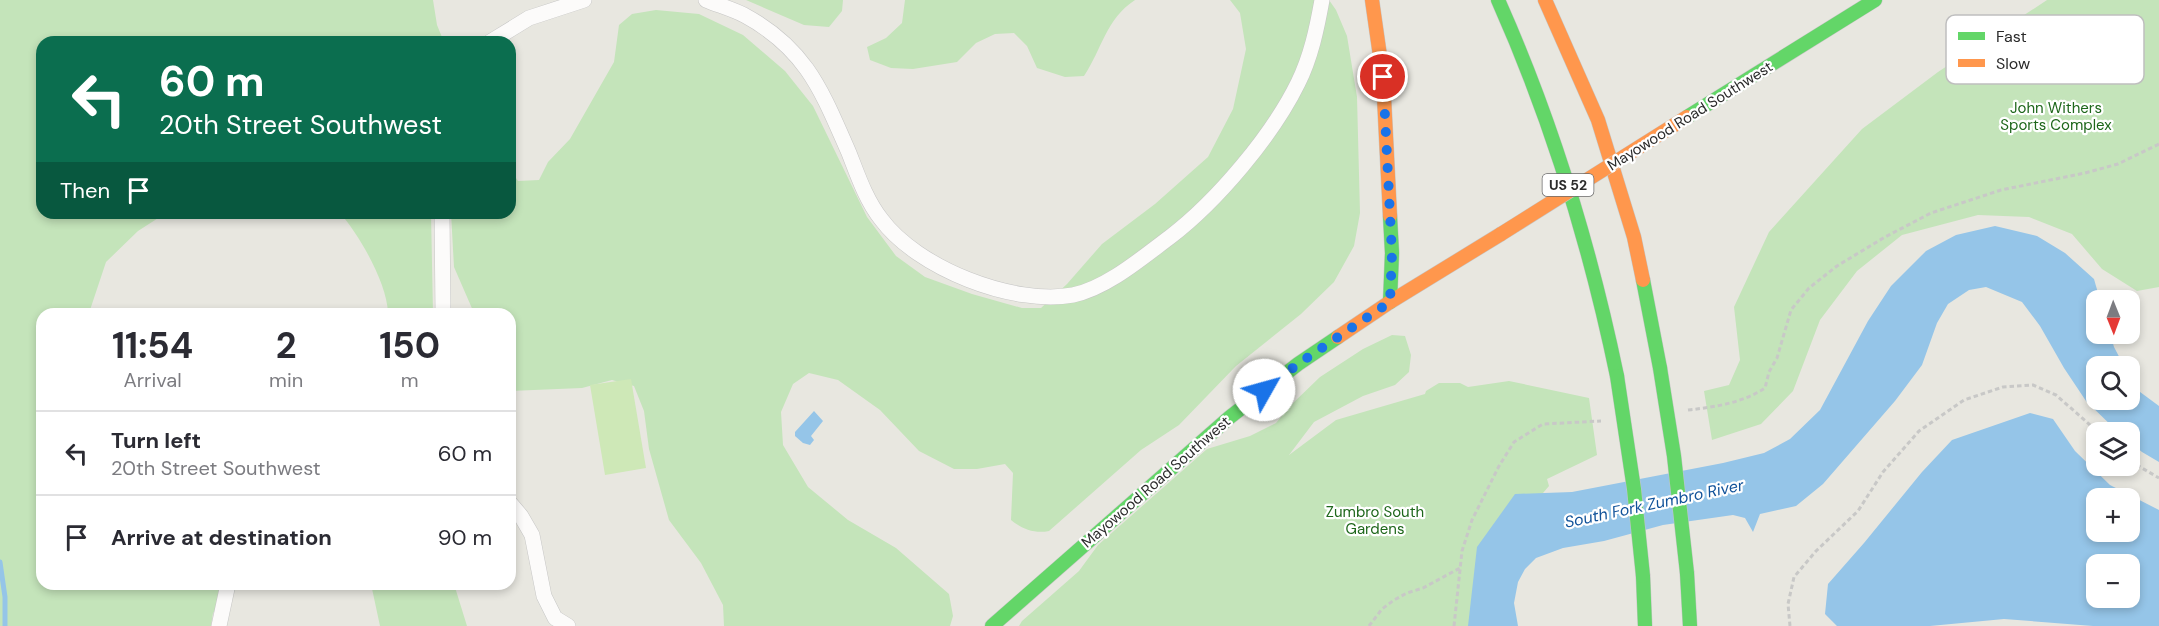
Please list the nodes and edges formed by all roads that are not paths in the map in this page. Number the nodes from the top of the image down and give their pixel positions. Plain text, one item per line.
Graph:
1 (584, 0) edge
2 (706, 0) edge
3 (1322, 0) edge
4 (1372, 0) edge
5 (1498, 0) edge
6 (1545, 0) edge
7 (1875, 0) edge
8 (500, 36) edge
9 (442, 219) edge
10 (1390, 302) junction
11 (443, 308) edge
12 (516, 510) edge
13 (227, 590) edge
14 (219, 626) edge
15 (568, 626) edge
16 (992, 626) edge
17 (1645, 626) edge
18 (1690, 626) edge

1 - 8 street
2 - 3 street
4 - 10 main road
5 - 17 main road, US 52, bridge
6 - 18 main road, US 52, bridge
7 - 10 main road, Mayowood Road Southwest, bridge
9 - 11 street
10 - 16 main road, Mayowood Road Southwest
12 - 15 street
13 - 14 street

